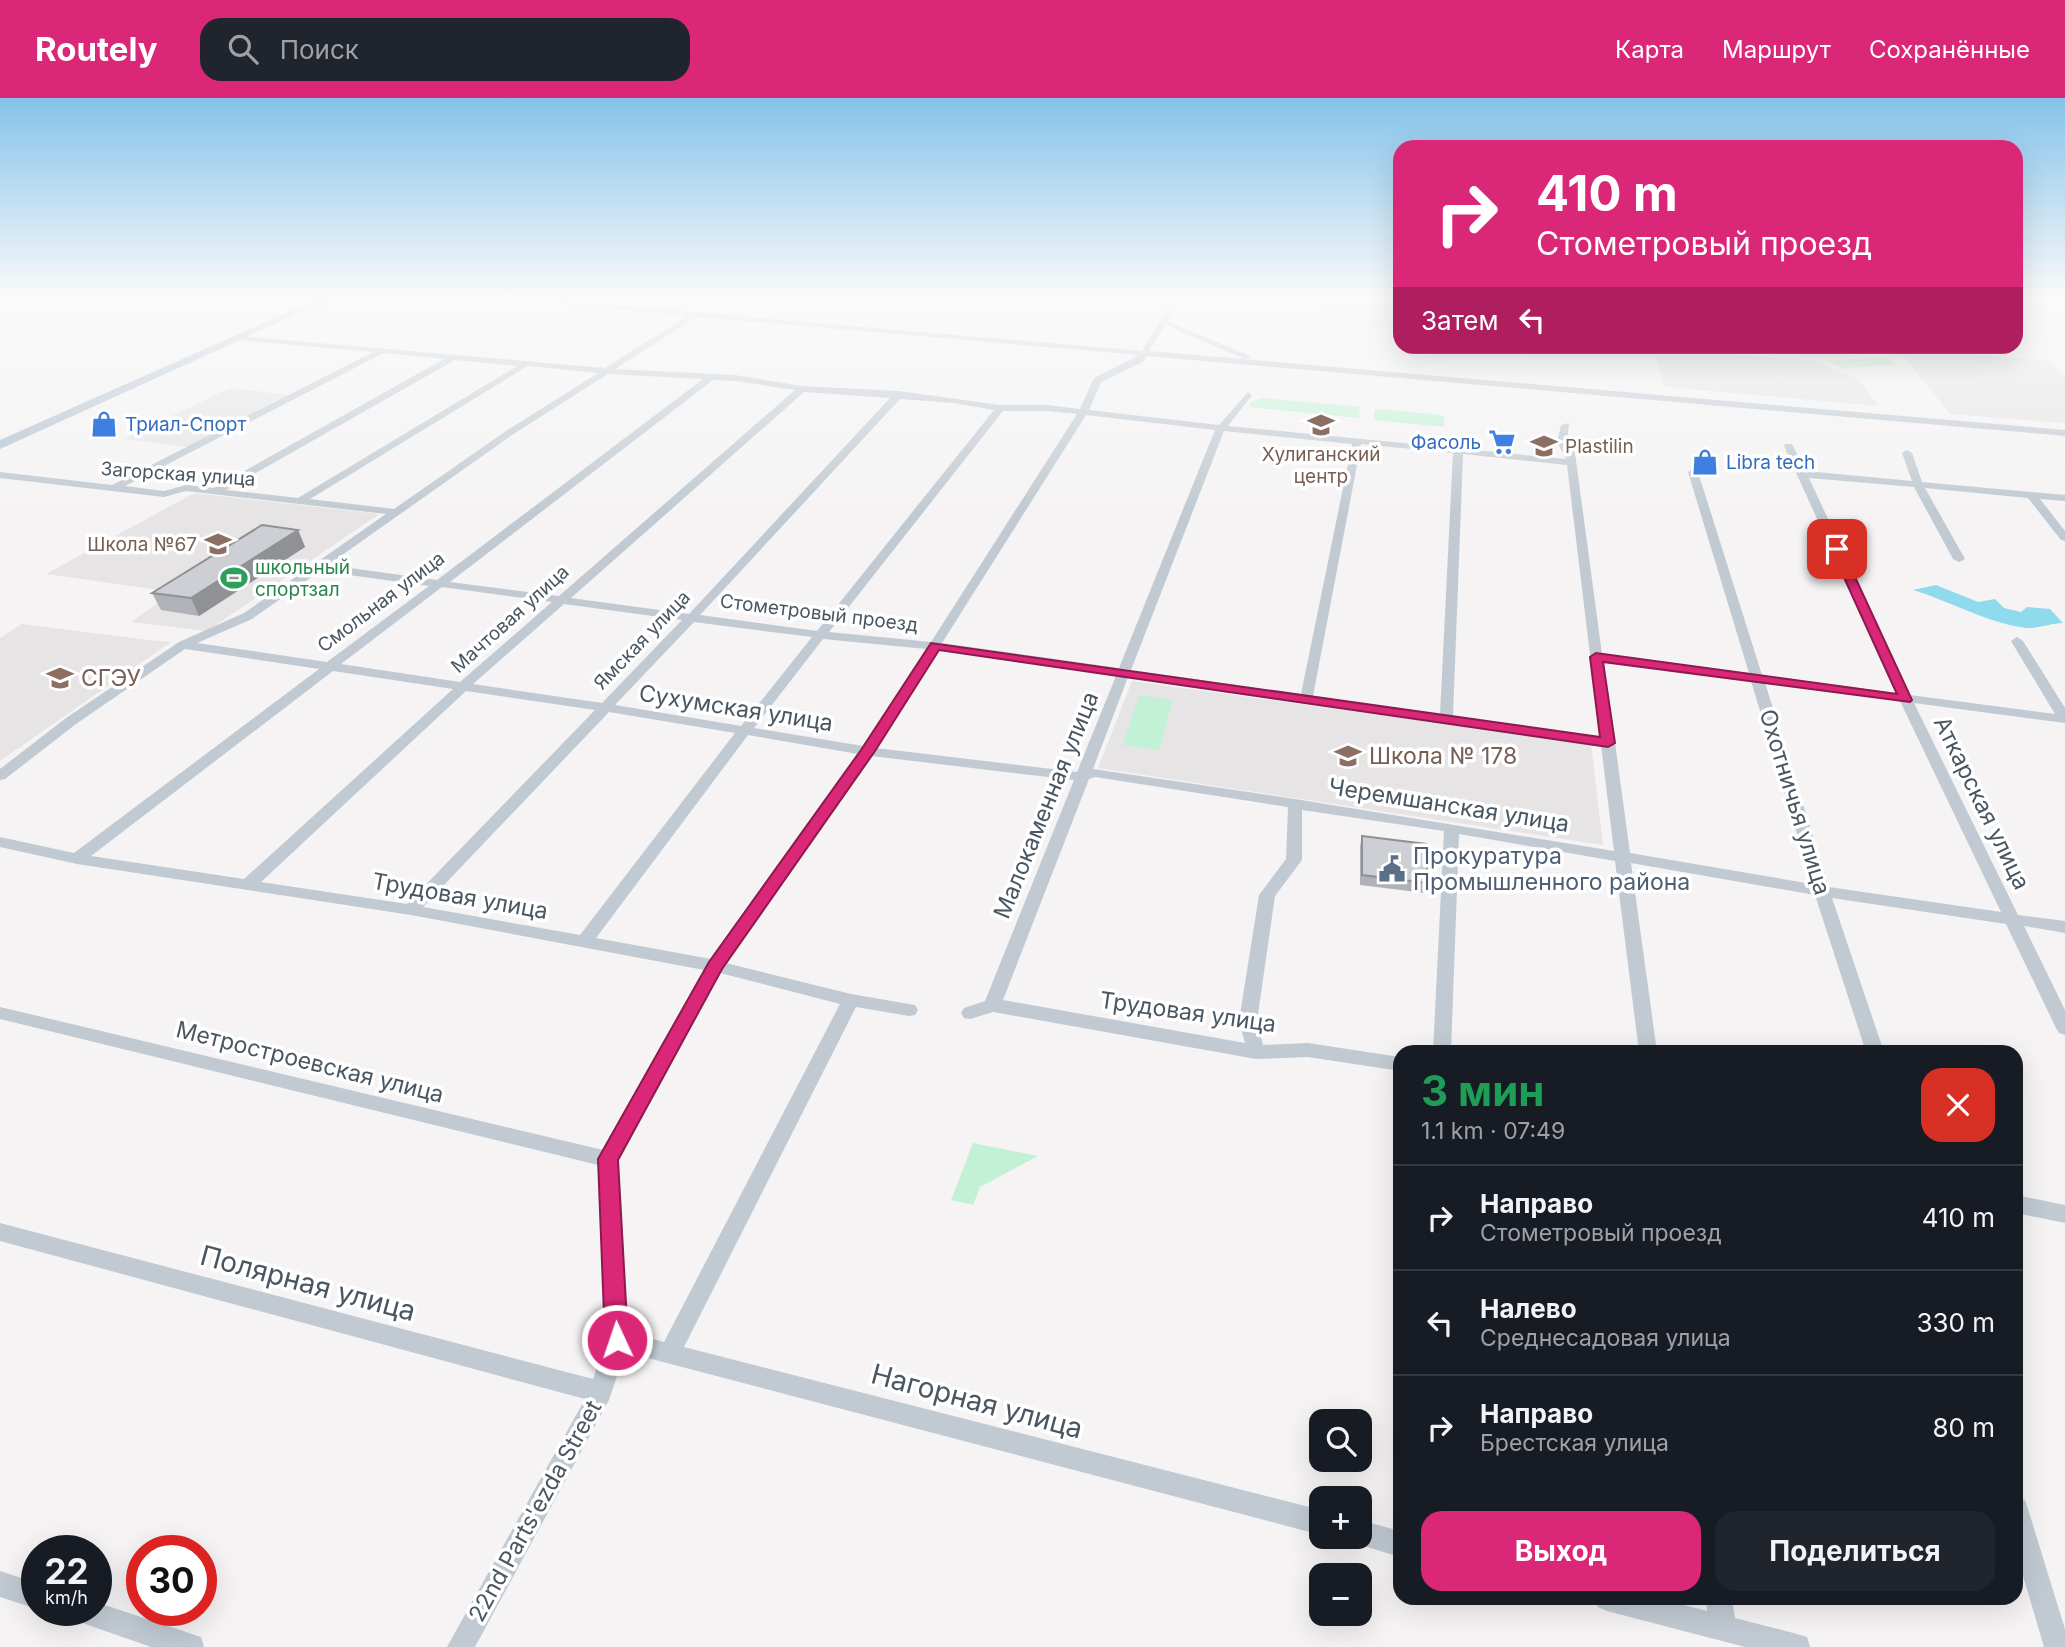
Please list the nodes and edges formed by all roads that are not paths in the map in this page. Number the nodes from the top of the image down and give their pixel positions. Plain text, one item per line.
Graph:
1 (174, 367) edge
2 (350, 367) edge
3 (437, 367) edge
4 (521, 367) edge
5 (559, 367) edge
6 (613, 367) edge
7 (1124, 367) edge
8 (1304, 367) edge
9 (606, 372) junction
10 (710, 378) junction
11 (802, 389) junction
12 (900, 394) junction
13 (1248, 395) dead end
14 (1000, 408) junction
15 (1084, 411) junction
16 (1566, 425) dead end
17 (1221, 428) junction
18 (2065, 433) edge
19 (1357, 442) junction
20 (0, 445) edge
21 (1789, 446) dead end
22 (1458, 451) junction
23 (1907, 453) dead end
24 (1571, 462) junction
25 (1693, 472) dead end
26 (1802, 474) junction
27 (0, 475) edge
28 (1919, 486) junction
29 (114, 488) junction
30 (216, 491) junction
31 (2034, 497) junction
32 (2065, 498) edge
33 (300, 501) junction
34 (394, 512) junction
35 (2065, 538) edge
36 (1959, 559) dead end
37 (316, 567) junction
38 (437, 584) junction
39 (562, 598) junction
40 (692, 617) junction
41 (821, 635) junction
42 (2017, 641) dead end
43 (183, 645) junction
44 (936, 646) junction
45 (1596, 657) junction
46 (329, 666) junction
47 (1122, 674) junction
48 (1756, 680) junction
49 (461, 688) junction
50 (1306, 700) junction
51 (1906, 700) junction
52 (604, 707) junction
53 (2065, 719) edge
54 (1446, 720) junction
55 (744, 731) junction
56 (1608, 743) junction
57 (867, 751) junction
58 (0, 776) edge
59 (1081, 777) junction
60 (1295, 803) junction
61 (1451, 828) junction
62 (0, 842) edge
63 (1622, 857) junction
64 (77, 859) junction
65 (248, 884) junction
66 (1822, 891) junction
67 (411, 911) junction
68 (2013, 918) junction
69 (2065, 927) edge
70 (583, 943) junction
71 (715, 966) junction
72 (851, 1000) junction
73 (992, 1005) junction
74 (909, 1010) dead end
75 (0, 1013) edge
76 (970, 1013) dead end
77 (2065, 1028) edge
78 (1443, 1045) edge
79 (1647, 1045) edge
80 (1873, 1045) edge
81 (1256, 1052) junction
82 (1393, 1064) edge
83 (608, 1159) junction
84 (2023, 1205) edge
85 (2065, 1214) edge
86 (0, 1232) edge
87 (617, 1340) junction
88 (669, 1354) junction
89 (601, 1392) junction
90 (1309, 1520) edge
91 (2023, 1533) edge
92 (1372, 1536) edge
93 (1393, 1542) edge
94 (0, 1584) edge
95 (21, 1591) edge
96 (1635, 1605) edge
97 (1720, 1605) edge
98 (112, 1621) edge
99 (1723, 1628) junction
100 (191, 1647) edge
101 (460, 1647) edge
102 (1797, 1647) edge
103 (2057, 1647) edge

1 - 20 main road
2 - 29 street
3 - 30 street
4 - 33 street
5 - 9 street
6 - 9 street
7 - 15 street
8 - 18 street
9 - 10 street
9 - 34 street
10 - 11 street
10 - 38 street, Смольная улица
11 - 12 street
11 - 39 street, Мачтовая улица
12 - 14 street
12 - 40 street, Ямская улица
13 - 17 street, Малокаменная улица
14 - 15 street
14 - 41 street
15 - 17 street
15 - 44 street
16 - 24 street
17 - 19 street
17 - 47 street, Малокаменная улица
19 - 22 street
19 - 50 street
21 - 26 street, Аткарская улица
22 - 24 street
22 - 54 street
23 - 28 street
24 - 45 street
25 - 48 street, Охотничья улица
26 - 28 street
26 - 51 street, Аткарская улица
27 - 29 street, Загорская улица
28 - 31 street
28 - 36 street
29 - 30 street, Загорская улица
30 - 33 street, Загорская улица
31 - 32 street
31 - 35 street
33 - 34 street, Загорская улица
34 - 37 street
37 - 38 street, Стометровый проезд
37 - 43 street
38 - 39 street, Стометровый проезд
38 - 46 street, Смольная улица
39 - 40 street, Стометровый проезд
39 - 49 street, Мачтовая улица
40 - 41 street, Стометровый проезд
40 - 52 street, Ямская улица
41 - 44 street, Стометровый проезд
41 - 55 street
42 - 53 street
43 - 46 street, Сухумская улица
43 - 58 street
44 - 47 street, Стометровый проезд
44 - 57 street
45 - 48 street
45 - 56 street
46 - 49 street, Сухумская улица
46 - 64 street, Смольная улица
47 - 50 street, Стометровый проезд
47 - 59 street, Малокаменная улица
48 - 51 street
48 - 66 street, Охотничья улица
49 - 52 street, Сухумская улица
49 - 65 street, Мачтовая улица
50 - 54 street, Стометровый проезд
51 - 53 street
51 - 68 street, Аткарская улица
52 - 55 street, Сухумская улица
52 - 67 street, Ямская улица
54 - 56 street, Стометровый проезд
55 - 57 street, Сухумская улица
55 - 70 street
56 - 63 street
57 - 59 street, Черемшанская улица
57 - 71 street
59 - 60 street, Черемшанская улица
59 - 73 street, Малокаменная улица
60 - 61 street, Черемшанская улица
60 - 81 street
61 - 63 street, Черемшанская улица
61 - 78 street
62 - 64 street, Трудовая улица
63 - 66 street, Черемшанская улица
63 - 79 street
64 - 65 street, Трудовая улица
65 - 67 street, Трудовая улица
66 - 68 street, Черемшанская улица
66 - 80 street, Охотничья улица
67 - 70 street, Трудовая улица
68 - 69 street, Черемшанская улица
68 - 77 street, Аткарская улица
70 - 71 street, Трудовая улица
71 - 72 street, Трудовая улица
71 - 83 street
72 - 74 street, Трудовая улица
72 - 88 street
73 - 76 street
73 - 81 street, Трудовая улица
75 - 83 street, Метростроевская улица
81 - 82 street, Трудовая улица
83 - 87 street, 22nd Parts'ezda Street
84 - 85 street
86 - 89 street, Полярная улица
87 - 88 street, Нагорная улица
87 - 89 street, 22nd Parts'ezda Street
88 - 90 street, Нагорная улица
89 - 101 street, 22nd Parts'ezda Street
91 - 103 street
92 - 93 street
94 - 95 street
96 - 99 street
97 - 99 street
98 - 100 street
99 - 102 street

